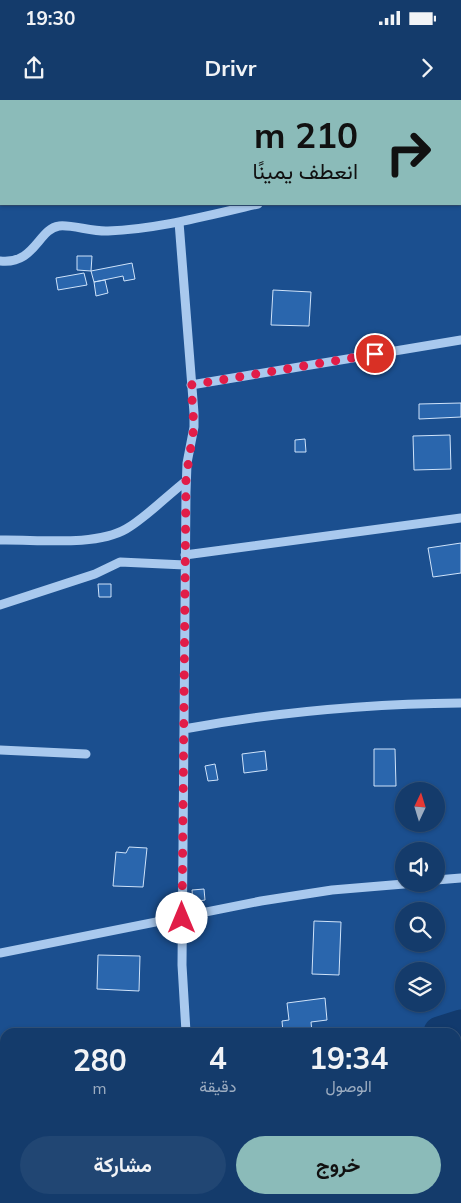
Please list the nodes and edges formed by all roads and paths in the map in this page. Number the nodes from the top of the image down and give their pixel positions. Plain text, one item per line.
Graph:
1 (254, 205) edge
2 (179, 222) junction
3 (0, 261) edge
4 (461, 340) edge
5 (191, 385) junction
6 (186, 481) junction
7 (461, 518) edge
8 (0, 540) edge
9 (185, 555) junction
10 (185, 565) junction
11 (0, 605) edge
12 (461, 703) edge
13 (184, 729) junction
14 (0, 750) edge
15 (86, 754) dead end
16 (461, 878) edge
17 (445, 879) edge
18 (395, 885) edge
19 (182, 918) junction
20 (0, 953) edge
21 (186, 1028) edge

1 - 2 street
2 - 3 street
2 - 5 street
4 - 5 street
5 - 6 street
6 - 8 street
6 - 9 street
7 - 9 street
9 - 10 street
10 - 11 street
10 - 13 street
12 - 13 street
13 - 19 street
14 - 15 street
16 - 17 street
18 - 19 street
19 - 20 street
19 - 21 street

